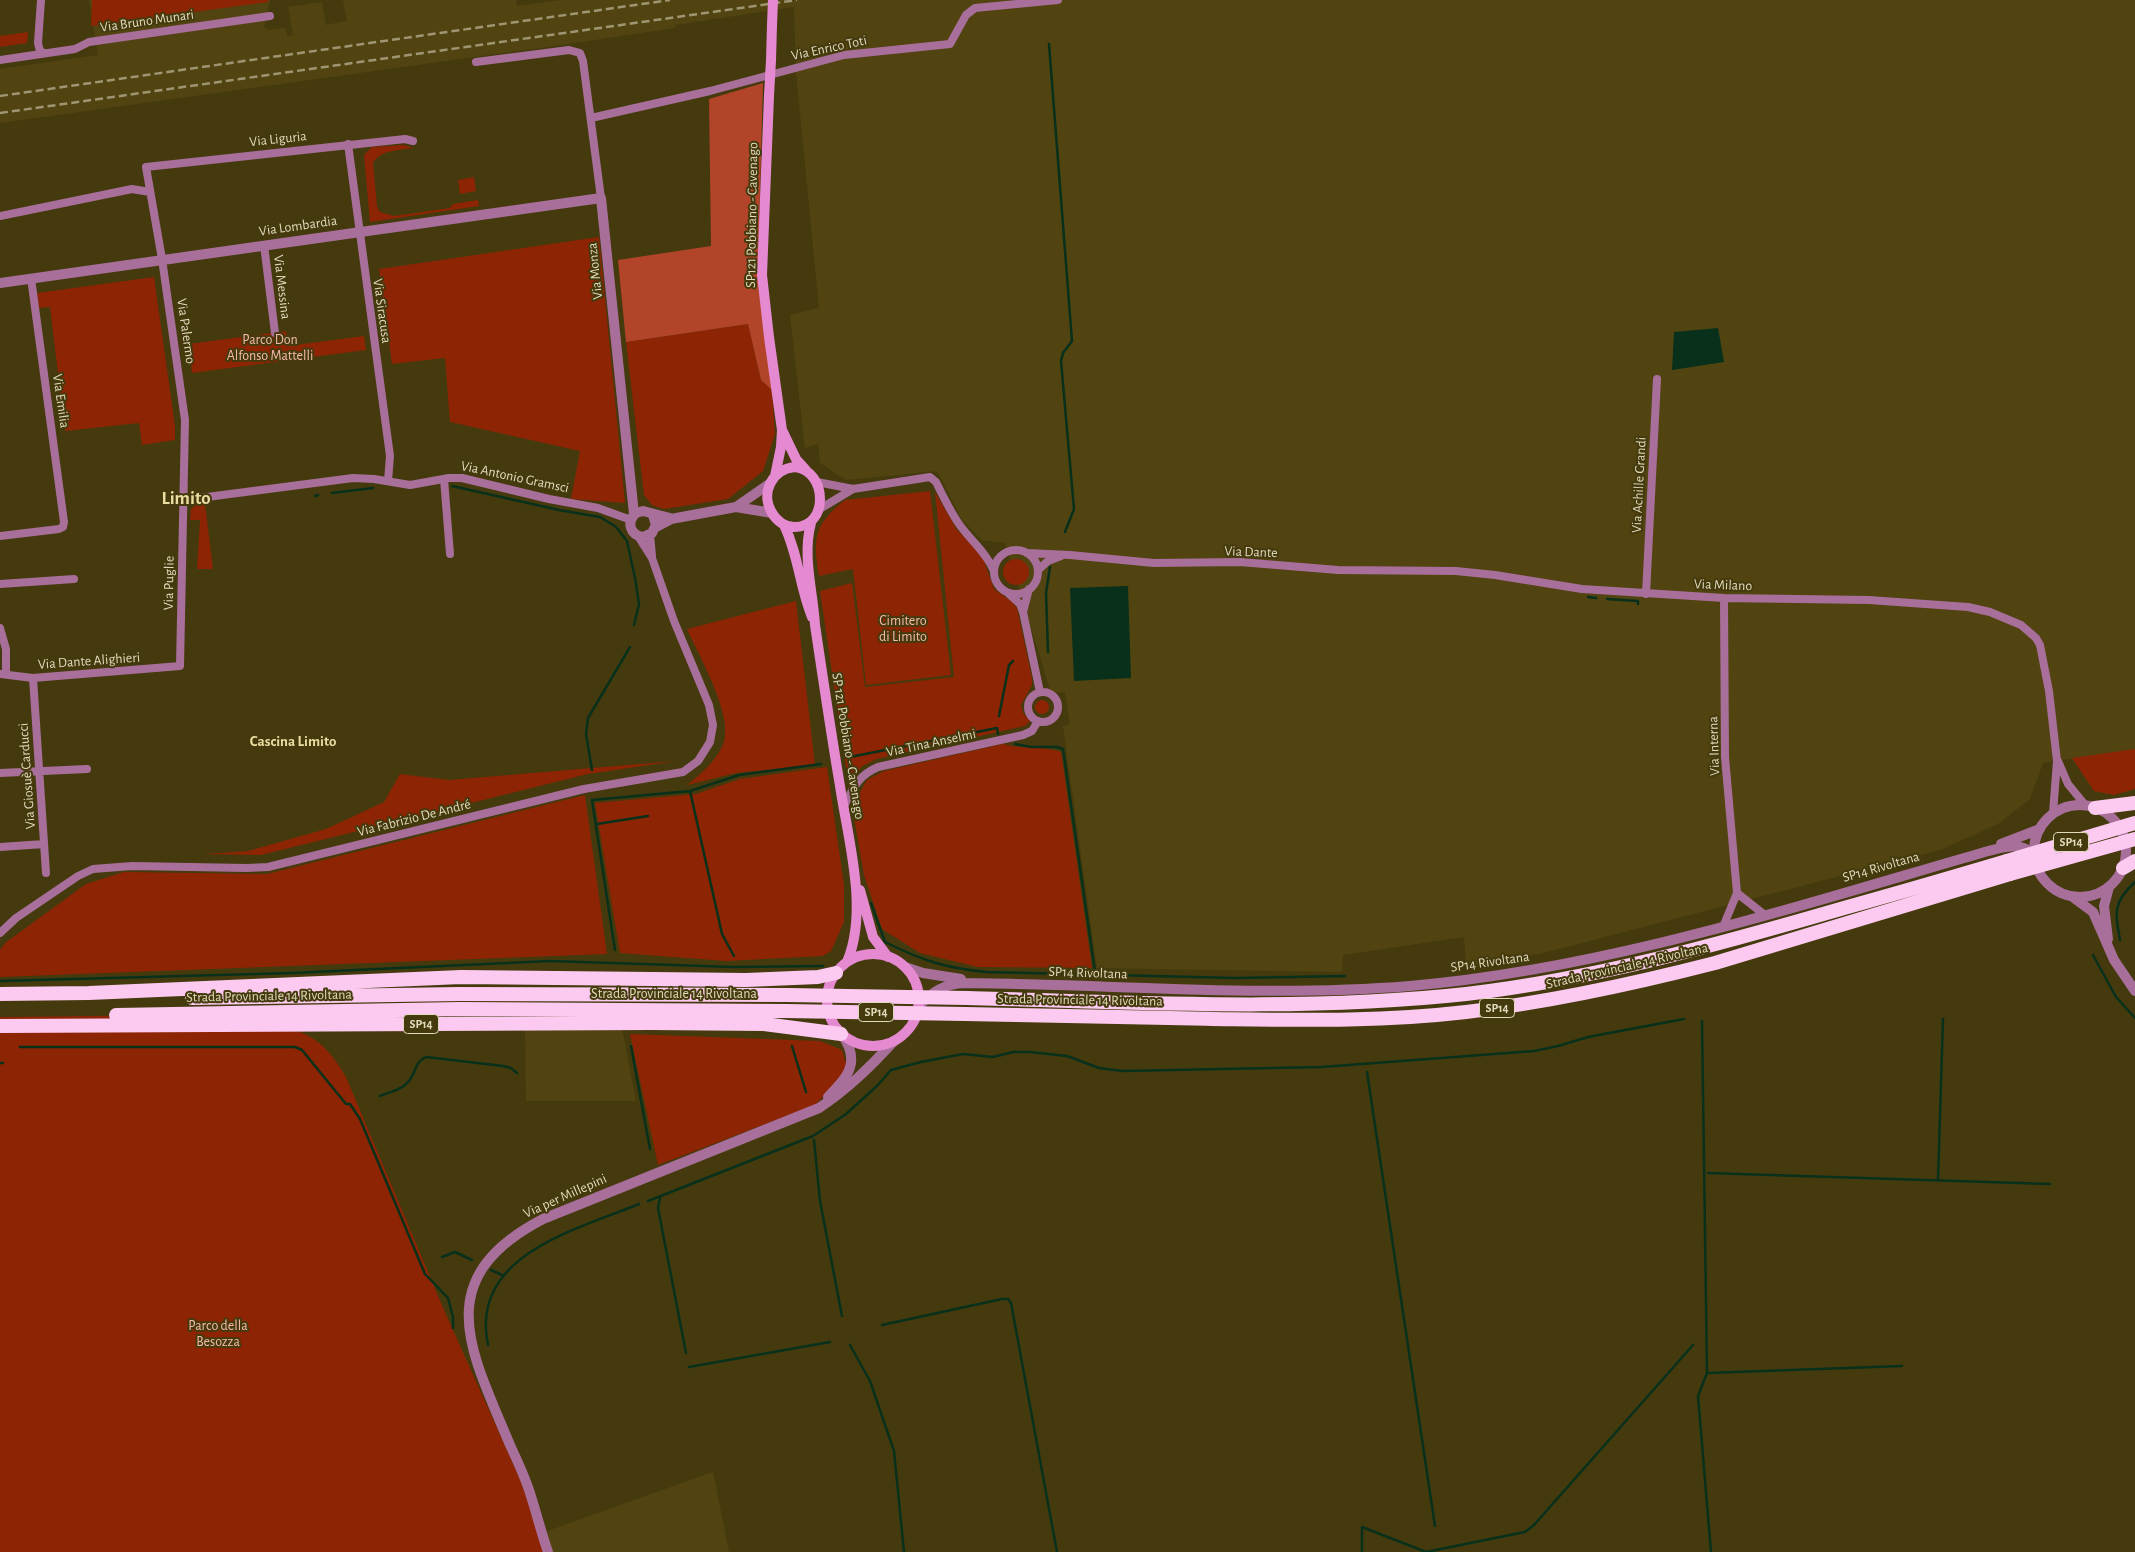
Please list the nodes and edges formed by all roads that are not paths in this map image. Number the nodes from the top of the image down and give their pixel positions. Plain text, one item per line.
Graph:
1 (40, 0) edge
2 (774, 0) edge
3 (1058, 0) edge
4 (270, 16) dead end
5 (44, 53) junction
6 (0, 60) edge
7 (476, 62) dead end
8 (591, 118) junction
9 (413, 141) dead end
10 (348, 144) junction
11 (146, 167) joint
12 (150, 192) junction
13 (601, 198) junction
14 (0, 216) edge
15 (358, 231) junction
16 (264, 245) junction
17 (162, 259) junction
18 (31, 278) junction
19 (0, 283) edge
20 (275, 333) dead end
21 (1657, 378) dead end
22 (782, 430) junction
23 (806, 470) junction
24 (444, 479) junction
25 (772, 480) junction
26 (388, 482) junction
27 (817, 482) junction
28 (853, 489) junction
29 (184, 500) junction
30 (736, 507) junction
31 (818, 510) junction
32 (772, 513) junction
33 (640, 515) junction
34 (671, 518) junction
35 (811, 523) junction
36 (784, 525) junction
37 (653, 531) junction
38 (0, 536) edge
39 (638, 536) junction
40 (981, 548) junction
41 (450, 554) dead end
42 (1004, 554) junction
43 (1028, 554) junction
44 (1070, 555) junction
45 (652, 558) junction
46 (1038, 570) junction
47 (1431, 570) joint
48 (994, 571) junction
49 (74, 579) dead end
50 (0, 584) edge
51 (1028, 589) junction
52 (1007, 591) junction
53 (1646, 594) junction
54 (1724, 598) junction
55 (1023, 612) junction
56 (815, 625) junction
57 (0, 628) edge
58 (180, 666) joint
59 (3, 673) edge
60 (33, 678) junction
61 (1040, 692) junction
62 (1038, 721) junction
63 (2057, 761) junction
64 (87, 769) dead end
65 (38, 771) junction
66 (0, 773) edge
67 (2135, 803) edge
68 (2091, 807) junction
69 (844, 808) junction
70 (2053, 813) junction
71 (2135, 823) edge
72 (2040, 829) junction
73 (2135, 839) edge
74 (44, 844) junction
75 (0, 847) edge
76 (1978, 854) junction
77 (2034, 858) junction
78 (2129, 864) edge
79 (2009, 868) junction
80 (854, 872) junction
81 (46, 873) dead end
82 (2109, 887) junction
83 (1737, 893) junction
84 (2071, 896) junction
85 (1766, 916) junction
86 (1723, 927) junction
87 (0, 933) edge
88 (2110, 950) junction
89 (888, 957) junction
90 (847, 962) junction
91 (905, 967) junction
92 (836, 973) junction
93 (992, 983) junction
94 (2135, 991) edge
95 (0, 994) edge
96 (0, 1001) edge
97 (918, 1007) junction
98 (0, 1017) edge
99 (0, 1026) edge
100 (842, 1035) junction
101 (894, 1041) junction
102 (818, 1108) junction
103 (548, 1552) edge

1 - 5 street
2 - 22 main road, SP121 Pobbiano - Cavenago, bridge
3 - 8 street, Via Enrico Toti
4 - 5 street, Via Bruno Munari
5 - 6 street, Via Bruno Munari
7 - 8 street, Via Monza
8 - 13 street, Via Monza
9 - 10 street, Via Liguria
10 - 11 street, Via Liguria
10 - 15 street, Via Siracusa
11 - 12 street, Via Palermo
12 - 14 street
12 - 17 street, Via Palermo
13 - 15 street, Via Lombardia
13 - 33 street, Via Monza
15 - 16 street, Via Lombardia
15 - 26 street, Via Siracusa
16 - 17 street, Via Lombardia
16 - 20 street, Via Messina
17 - 18 street, Via Lombardia
17 - 29 street, Via Palermo
18 - 19 street, Via Lombardia
18 - 38 street, Via Emilia
21 - 53 street, Via Achille Grandi
22 - 23 main road, SP121 Pobbiano - Cavenago
22 - 25 main road, SP121 Pobbiano - Cavenago
23 - 25 main road
23 - 27 main road
24 - 26 street, Via Antonio Gramsci
24 - 33 street, Via Antonio Gramsci
24 - 41 street
25 - 30 street, Via Antonio Gramsci
25 - 32 main road
26 - 29 street, Via Antonio Gramsci
27 - 28 street
27 - 31 main road
28 - 31 street
28 - 40 street
29 - 58 street, Via Puglie
30 - 32 street, Via Antonio Gramsci
30 - 34 street, Via Antonio Gramsci
31 - 35 main road
32 - 36 main road
33 - 34 street, Via Antonio Gramsci
33 - 37 street
33 - 39 street
34 - 37 street, Via Antonio Gramsci
35 - 36 main road
35 - 56 main road
36 - 56 main road
37 - 39 street
37 - 45 street
39 - 45 street
40 - 42 street
40 - 48 street
42 - 43 street
42 - 48 street
43 - 44 street
43 - 46 street
44 - 46 street
44 - 47 street, Via Dante
45 - 87 street, Via Fabrizio De André
46 - 51 street
47 - 53 street, Via Milano
48 - 52 street
49 - 50 street
51 - 52 street
51 - 55 street
52 - 55 street
53 - 54 street, Via Milano
54 - 63 street, Via Milano
54 - 83 street, Via Interna
55 - 61 street
56 - 69 main road, SP 121 Pobbiano - Cavenago
57 - 59 street
58 - 60 street, Via Dante Alighieri
59 - 60 street, Via Dante Alighieri
60 - 65 street, Via Giosuè Carducci
61 - 62 street
61 - 62 street, Via Tina Anselmi
62 - 69 street, Via Tina Anselmi
63 - 68 street
63 - 70 street
64 - 65 street
65 - 66 street
65 - 74 street, Via Giosuè Carducci
67 - 68 highway
68 - 70 street
68 - 78 street
69 - 80 main road, SP 121 Pobbiano - Cavenago
70 - 72 street, SP14 Rivoltana
71 - 79 highway, Strada Provinciale 14 Rivoltana / SP14, bridge
72 - 76 street, SP14 Rivoltana
72 - 77 street, SP14 Rivoltana
73 - 79 highway, Strada Provinciale 14 Rivoltana / SP14, bridge
74 - 75 street
74 - 81 street, Via Giosuè Carducci
76 - 77 street, SP14 Rivoltana
76 - 85 street, SP14 Rivoltana
77 - 84 street
78 - 82 street
79 - 96 highway, Strada Provinciale 14 Rivoltana / SP14, bridge
79 - 98 highway, Strada Provinciale 14 Rivoltana / SP14, bridge
80 - 89 main road, SP 121 Pobbiano - Cavenago
80 - 90 main road, SP 121 Pobbiano - Cavenago
82 - 84 street
82 - 88 street
83 - 85 street
83 - 86 street, Via Interna
84 - 88 street
85 - 86 street, SP14 Rivoltana
86 - 93 street, SP14 Rivoltana
88 - 94 street
89 - 90 main road, SP14 Rivoltana
89 - 91 main road, SP14 Rivoltana
90 - 92 main road, SP14 Rivoltana
91 - 93 street, SP14 Rivoltana
91 - 97 main road
92 - 95 highway
92 - 100 main road, SP14 Rivoltana
93 - 97 street, SP14 Rivoltana
97 - 101 main road, SP14 Rivoltana
99 - 100 highway, SP14
100 - 101 main road
100 - 102 street, Via per Millepini
101 - 102 street, Via per Millepini
102 - 103 street, Via per Millepini

